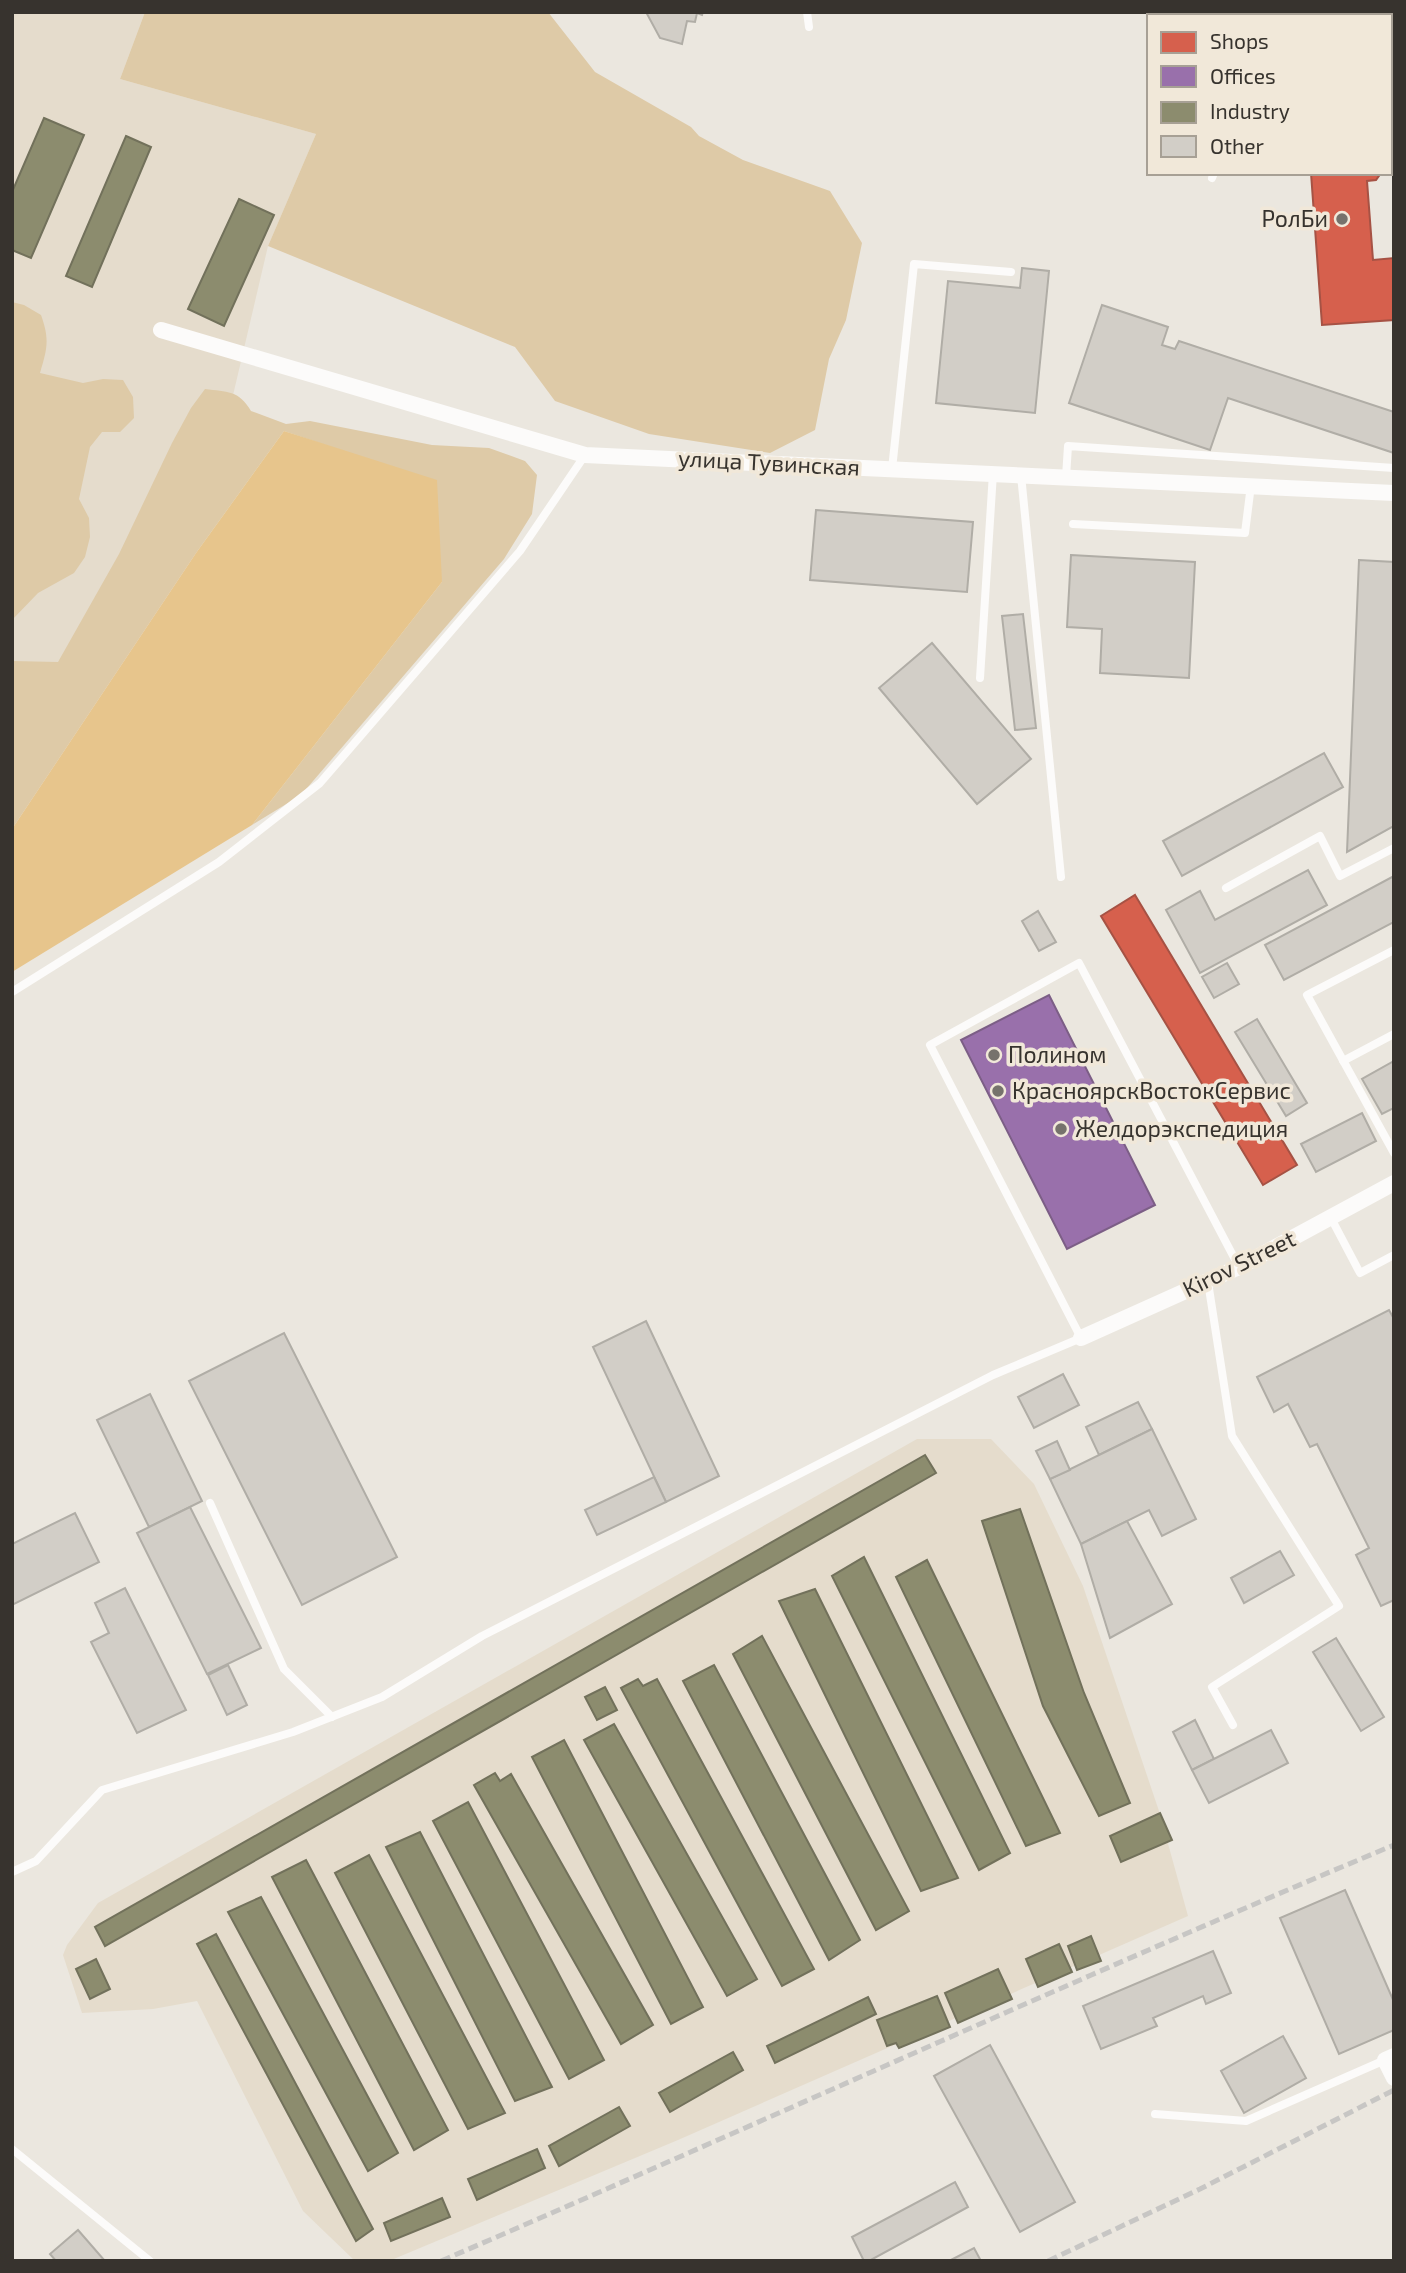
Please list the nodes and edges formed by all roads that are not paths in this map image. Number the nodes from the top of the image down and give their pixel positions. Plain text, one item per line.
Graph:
1 (807, 12) edge
2 (809, 27) dead end
3 (1011, 272) dead end
4 (161, 330) dead end
5 (585, 455) junction
6 (1394, 468) edge
7 (892, 469) junction
8 (993, 473) junction
9 (1021, 475) junction
10 (1066, 477) junction
11 (1251, 485) junction
12 (1394, 493) edge
13 (1073, 524) dead end
14 (980, 678) dead end
15 (1394, 848) edge
16 (1061, 877) dead end
17 (1226, 888) dead end
18 (1394, 950) edge
19 (12, 992) edge
20 (1394, 1034) edge
21 (1343, 1061) junction
22 (1394, 1153) edge
23 (1394, 1183) edge
24 (1331, 1218) junction
25 (1394, 1255) edge
26 (1239, 1267) junction
27 (1208, 1281) junction
28 (1081, 1338) junction
29 (210, 1503) dead end
30 (331, 1717) junction
31 (1233, 1725) dead end
32 (12, 1872) edge
33 (1390, 2058) edge
34 (1394, 2078) edge
35 (1155, 2114) dead end
36 (12, 2149) edge
37 (150, 2261) edge

1 - 2 lane
3 - 7 lane
4 - 5 street, улица Тувинская
5 - 7 street, улица Тувинская
5 - 19 lane
6 - 10 lane
7 - 8 street, улица Тувинская
8 - 9 street, улица Тувинская
8 - 14 lane
9 - 10 street, улица Тувинская
9 - 16 lane
10 - 11 street, улица Тувинская
11 - 12 street, улица Тувинская
11 - 13 lane
15 - 17 lane
18 - 21 lane
20 - 21 lane
21 - 22 lane
23 - 24 street, Kirov Street
24 - 25 lane
24 - 26 street, Kirov Street
26 - 27 street, Kirov Street
26 - 28 lane
27 - 28 street, Kirov Street
27 - 31 lane
28 - 30 lane
29 - 30 lane
30 - 32 lane
33 - 34 street
33 - 35 lane
36 - 37 lane

